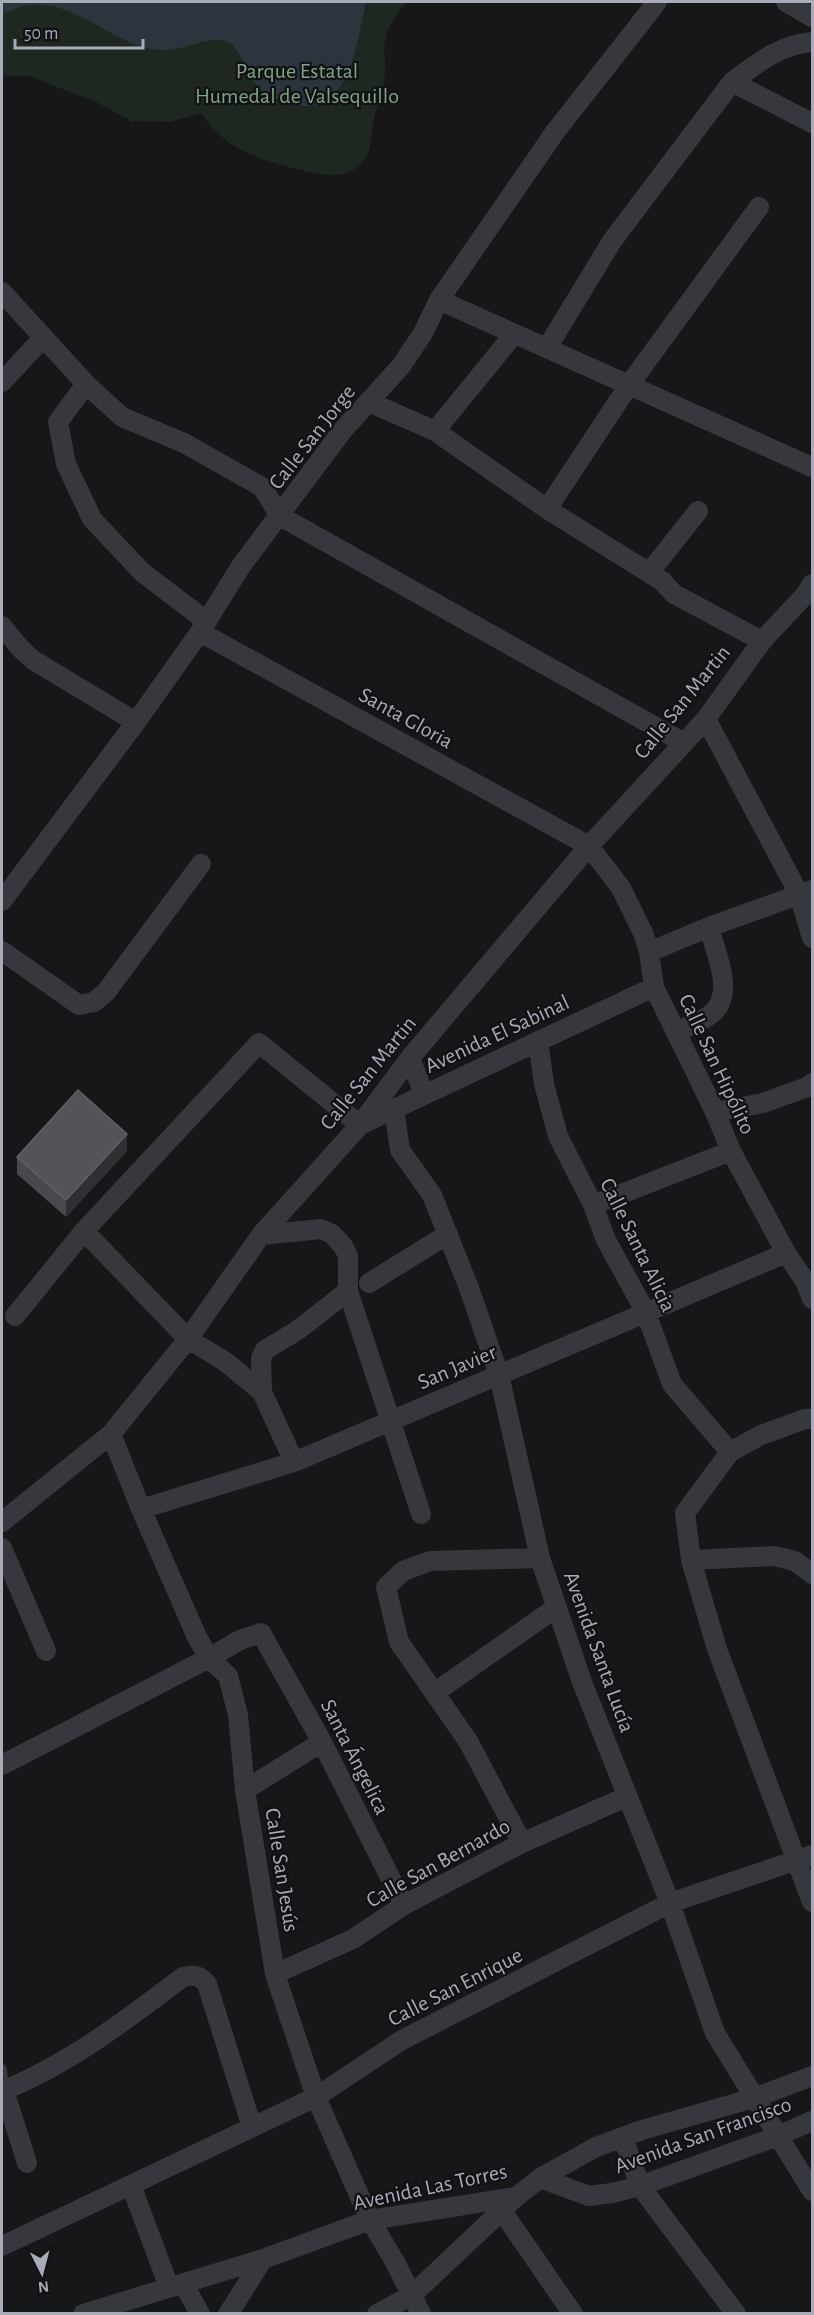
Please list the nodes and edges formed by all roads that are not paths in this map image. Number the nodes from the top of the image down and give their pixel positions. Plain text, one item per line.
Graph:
1 (657, 2) edge
2 (786, 2) edge
3 (813, 17) edge
4 (813, 42) edge
5 (732, 82) junction
6 (813, 123) edge
7 (759, 207) dead end
8 (2, 292) edge
9 (439, 300) junction
10 (514, 334) junction
11 (43, 338) junction
12 (547, 348) junction
13 (2, 382) edge
14 (86, 384) junction
15 (629, 385) junction
16 (369, 402) junction
17 (435, 431) junction
18 (813, 467) edge
19 (547, 509) junction
20 (698, 511) dead end
21 (280, 516) junction
22 (649, 573) junction
23 (810, 596) edge
24 (2, 626) edge
25 (203, 627) junction
26 (762, 641) junction
27 (706, 719) junction
28 (136, 722) junction
29 (684, 743) junction
30 (589, 846) junction
31 (201, 864) dead end
32 (806, 892) edge
33 (2, 901) edge
34 (709, 927) junction
35 (813, 938) edge
36 (2, 951) edge
37 (649, 952) junction
38 (654, 987) junction
39 (676, 1032) junction
40 (538, 1041) junction
41 (410, 1058) junction
42 (813, 1083) edge
43 (424, 1094) junction
44 (394, 1109) junction
45 (715, 1112) junction
46 (360, 1125) junction
47 (731, 1150) junction
48 (593, 1205) junction
49 (84, 1231) junction
50 (261, 1234) junction
51 (448, 1234) junction
52 (786, 1253) junction
53 (348, 1256) junction
54 (369, 1283) junction
55 (810, 1286) edge
56 (348, 1291) junction
57 (646, 1312) junction
58 (15, 1316) dead end
59 (356, 1318) junction
60 (188, 1339) junction
61 (499, 1375) junction
62 (262, 1392) junction
63 (813, 1419) edge
64 (389, 1422) junction
65 (111, 1434) junction
66 (730, 1452) junction
67 (294, 1462) junction
68 (141, 1509) junction
69 (421, 1514) dead end
70 (2, 1522) edge
71 (2, 1548) edge
72 (540, 1558) junction
73 (690, 1560) junction
74 (813, 1574) edge
75 (557, 1607) junction
76 (46, 1651) dead end
77 (209, 1658) junction
78 (434, 1693) junction
79 (322, 1742) junction
80 (2, 1765) edge
81 (245, 1791) junction
82 (627, 1797) junction
83 (522, 1844) junction
84 (804, 1858) edge
85 (813, 1902) edge
86 (670, 1903) junction
87 (404, 1905) junction
88 (274, 1974) junction
89 (2, 2069) edge
90 (813, 2076) edge
91 (3, 2090) edge
92 (316, 2097) junction
93 (754, 2098) junction
94 (813, 2121) edge
95 (252, 2127) junction
96 (778, 2136) junction
97 (622, 2138) junction
98 (27, 2163) dead end
99 (540, 2178) junction
100 (131, 2185) junction
101 (640, 2186) junction
102 (813, 2191) edge
103 (516, 2197) junction
104 (502, 2211) junction
105 (370, 2220) junction
106 (2, 2246) edge
107 (262, 2259) junction
108 (176, 2285) junction
109 (412, 2295) junction
110 (83, 2313) edge
111 (200, 2313) edge
112 (228, 2313) edge
113 (377, 2313) edge
114 (421, 2313) edge
115 (573, 2313) edge
116 (736, 2313) edge

1 - 9 street, Calle San Jorge
2 - 3 street
4 - 5 street
5 - 6 street
5 - 12 street
7 - 15 street
8 - 11 street
9 - 10 street
9 - 16 street, Calle San Jorge
10 - 12 street
10 - 17 street
11 - 13 street
11 - 14 street
12 - 15 street
14 - 21 street
14 - 25 street, Santa Gloria
15 - 18 street
15 - 19 street
16 - 17 street
16 - 21 street, Calle San Jorge
17 - 19 street
19 - 22 street
20 - 22 street
21 - 25 street, Calle San Jorge
21 - 29 street
22 - 26 street
23 - 26 street, Calle San Martin
24 - 28 street
25 - 28 street, Calle San Jorge
25 - 30 street, Santa Gloria
26 - 27 street, Calle San Martin
27 - 29 street, Calle San Martin
27 - 32 street
28 - 33 street, Calle San Jorge
29 - 30 street, Calle San Martin
30 - 37 street, Calle San Hipólito
30 - 41 street, Calle San Martin
31 - 36 street
32 - 34 street
32 - 35 street
34 - 37 street
34 - 39 street
37 - 38 street, Calle San Hipólito
38 - 39 street, Calle San Hipólito
38 - 40 street, Avenida El Sabinal
39 - 45 street, Calle San Hipólito
40 - 43 street, Avenida El Sabinal
40 - 48 street, Calle Santa Alicia
41 - 43 street
41 - 46 street, Calle San Martin
42 - 45 street
43 - 44 street, Avenida El Sabinal
44 - 46 street, Avenida El Sabinal
44 - 51 street, Avenida Santa Lucía
45 - 47 street, Calle San Hipólito
46 - 49 street
46 - 50 street, Calle San Martin
47 - 48 street
47 - 52 street, Calle San Hipólito
48 - 57 street, Calle Santa Alicia
49 - 58 street
49 - 60 street
50 - 53 street
50 - 60 street, Calle San Martin
51 - 54 street
51 - 61 street, Avenida Santa Lucía
52 - 55 street, Calle San Hipólito
52 - 57 street, San Javier
53 - 54 street
53 - 56 street
54 - 59 street
56 - 59 street
56 - 62 street
57 - 61 street, San Javier
57 - 66 street, Calle Santa Alicia
59 - 64 street
60 - 62 street
60 - 65 street, Calle San Martin
61 - 64 street, San Javier
61 - 72 street, Avenida Santa Lucía
62 - 67 street
63 - 66 street
64 - 67 street, San Javier
64 - 69 street
65 - 68 street, Calle San Jesús
65 - 70 street, Calle San Martin
66 - 73 street
67 - 68 street, San Javier
68 - 77 street, Calle San Jesús
71 - 76 street
72 - 75 street, Avenida Santa Lucía
72 - 78 street
73 - 74 street
73 - 84 street
75 - 78 street
75 - 82 street, Avenida Santa Lucía
77 - 79 street, Santa Ángelica
77 - 80 street
77 - 81 street, Calle San Jesús
78 - 83 street
79 - 81 street
79 - 87 street, Santa Ángelica
81 - 88 street, Calle San Jesús
82 - 83 street, Calle San Bernardo
82 - 86 street, Avenida Santa Lucía
83 - 87 street, Calle San Bernardo
84 - 85 street
84 - 86 street, Calle San Enrique
86 - 92 street, Calle San Enrique
86 - 93 street, Avenida Santa Lucía
87 - 88 street, Calle San Bernardo
88 - 92 street, Calle San Jesús
89 - 91 lane
90 - 93 street, Avenida Las Torres
91 - 95 street
91 - 98 street
92 - 95 street, Calle San Enrique
92 - 105 street, Calle San Jesús
93 - 96 street, Avenida Santa Lucía
93 - 97 street, Avenida Las Torres
94 - 96 street, Avenida San Francisco
95 - 100 street, Calle San Enrique
96 - 101 street, Avenida San Francisco
96 - 102 street, Avenida Santa Lucía
97 - 99 street, Avenida Las Torres
97 - 101 street
99 - 101 street, Avenida San Francisco
99 - 103 street, Avenida Las Torres
100 - 106 street, Calle San Enrique
100 - 108 street
101 - 116 street
103 - 104 street
103 - 105 street, Avenida Las Torres
104 - 109 street
104 - 115 street
105 - 107 street, Avenida Las Torres
105 - 109 street, Calle San Jesús
107 - 108 street, Avenida Las Torres
107 - 112 street
108 - 110 street, Avenida Las Torres
108 - 111 street
109 - 113 street
109 - 114 street, Calle San Jesús

